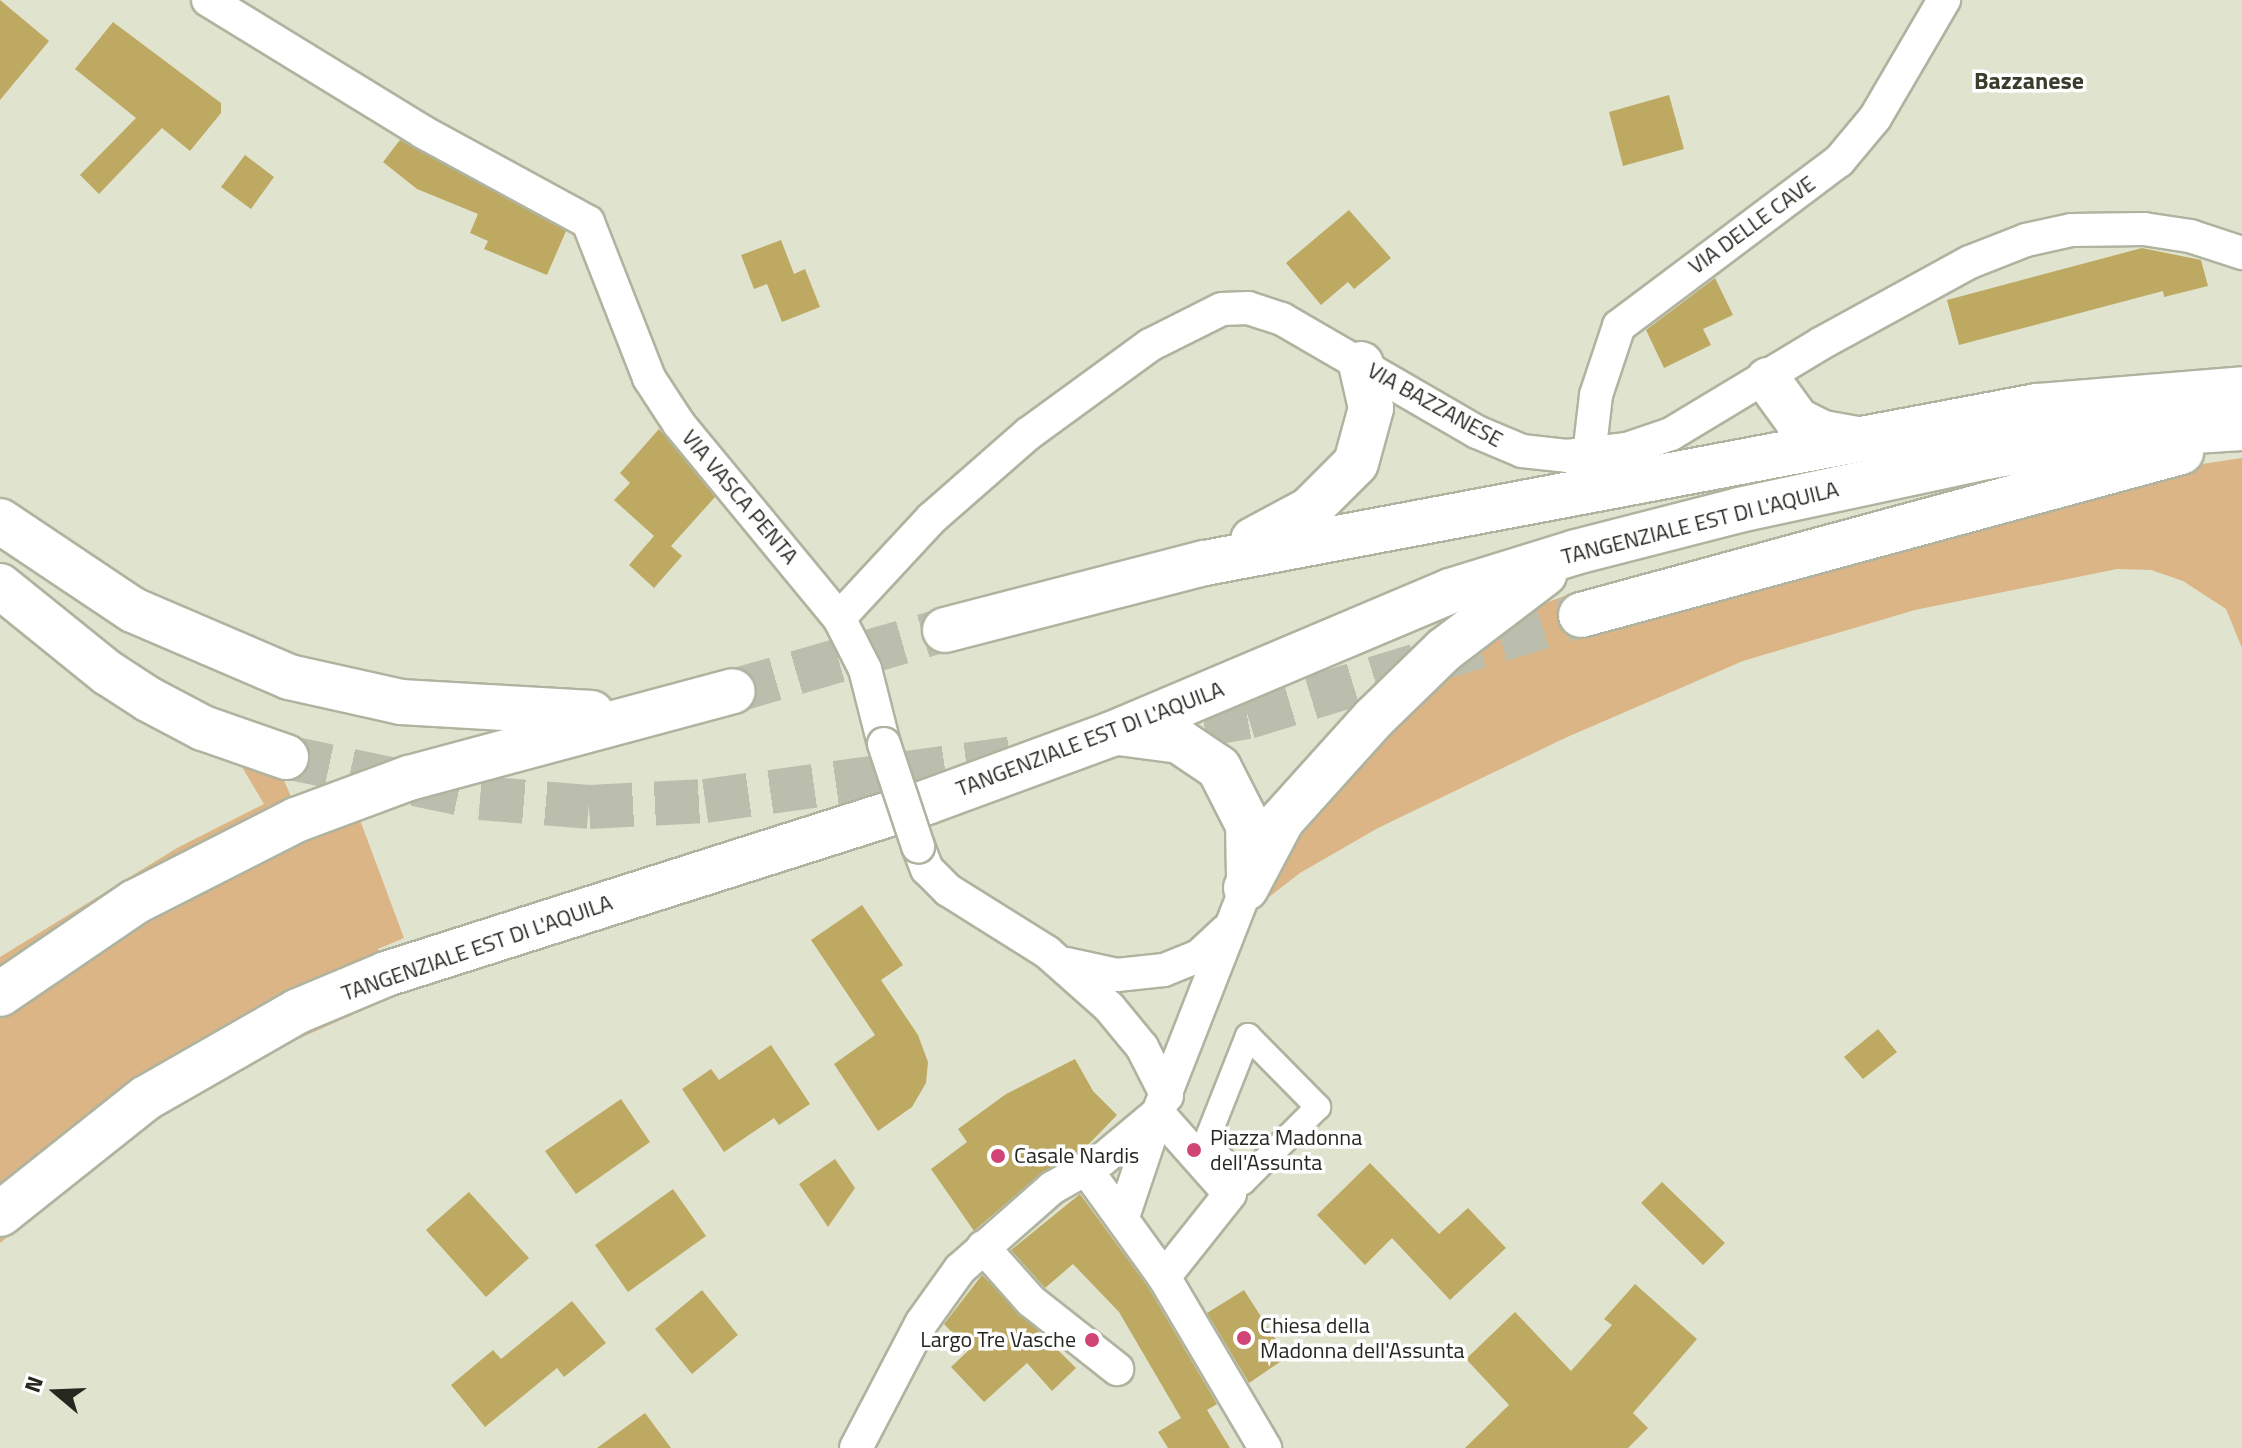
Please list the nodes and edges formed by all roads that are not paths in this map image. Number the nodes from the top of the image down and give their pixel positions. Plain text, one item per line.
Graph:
1 (208, 0) edge
2 (1944, 0) edge
3 (2242, 253) edge
4 (1361, 364) junction
5 (1768, 380) junction
6 (2242, 389) edge
7 (2242, 428) edge
8 (1867, 440) junction
9 (2242, 440) edge
10 (1589, 455) junction
11 (0, 521) edge
12 (1576, 552) junction
13 (1205, 563) junction
14 (0, 586) edge
15 (1581, 615) tunnel mouth
16 (839, 618) junction
17 (945, 630) tunnel mouth
18 (733, 691) tunnel mouth
19 (642, 714) junction
20 (1112, 734) junction
21 (286, 757) tunnel mouth
22 (1238, 906) junction
23 (1059, 962) junction
24 (0, 994) edge
25 (1163, 1104) junction
26 (1207, 1156) junction
27 (1086, 1169) junction
28 (1229, 1180) junction
29 (0, 1214) edge
30 (1123, 1217) junction
31 (983, 1247) junction
32 (1164, 1277) junction
33 (1117, 1369) dead end
34 (856, 1448) edge
35 (1265, 1448) edge

1 - 16 street, VIA VASCA PENTA
2 - 10 street, VIA DELLE CAVE
3 - 5 street, VIA BAZZANESE
4 - 10 street, VIA BAZZANESE
4 - 13 highway
4 - 16 street, VIA BAZZANESE
5 - 8 highway
5 - 10 street, VIA BAZZANESE
6 - 8 highway, TANGENZIALE EST DI L'AQUILA
7 - 12 highway, TANGENZIALE EST DI L'AQUILA
8 - 13 highway, TANGENZIALE EST DI L'AQUILA
9 - 15 highway
11 - 19 highway
12 - 20 highway, TANGENZIALE EST DI L'AQUILA
12 - 22 highway
13 - 17 highway, TANGENZIALE EST DI L'AQUILA
14 - 21 highway
16 - 23 street, VIA VASCA PENTA, bridge
18 - 19 highway
19 - 24 highway
20 - 22 highway
20 - 29 highway, TANGENZIALE EST DI L'AQUILA
22 - 23 street
22 - 25 street
23 - 25 street, VIA VASCA PENTA
25 - 26 street
25 - 27 street
25 - 30 street
26 - 28 street
26 - 28 street
27 - 30 street
27 - 31 street
28 - 32 street
30 - 32 street
31 - 33 street
31 - 34 street
32 - 35 street

